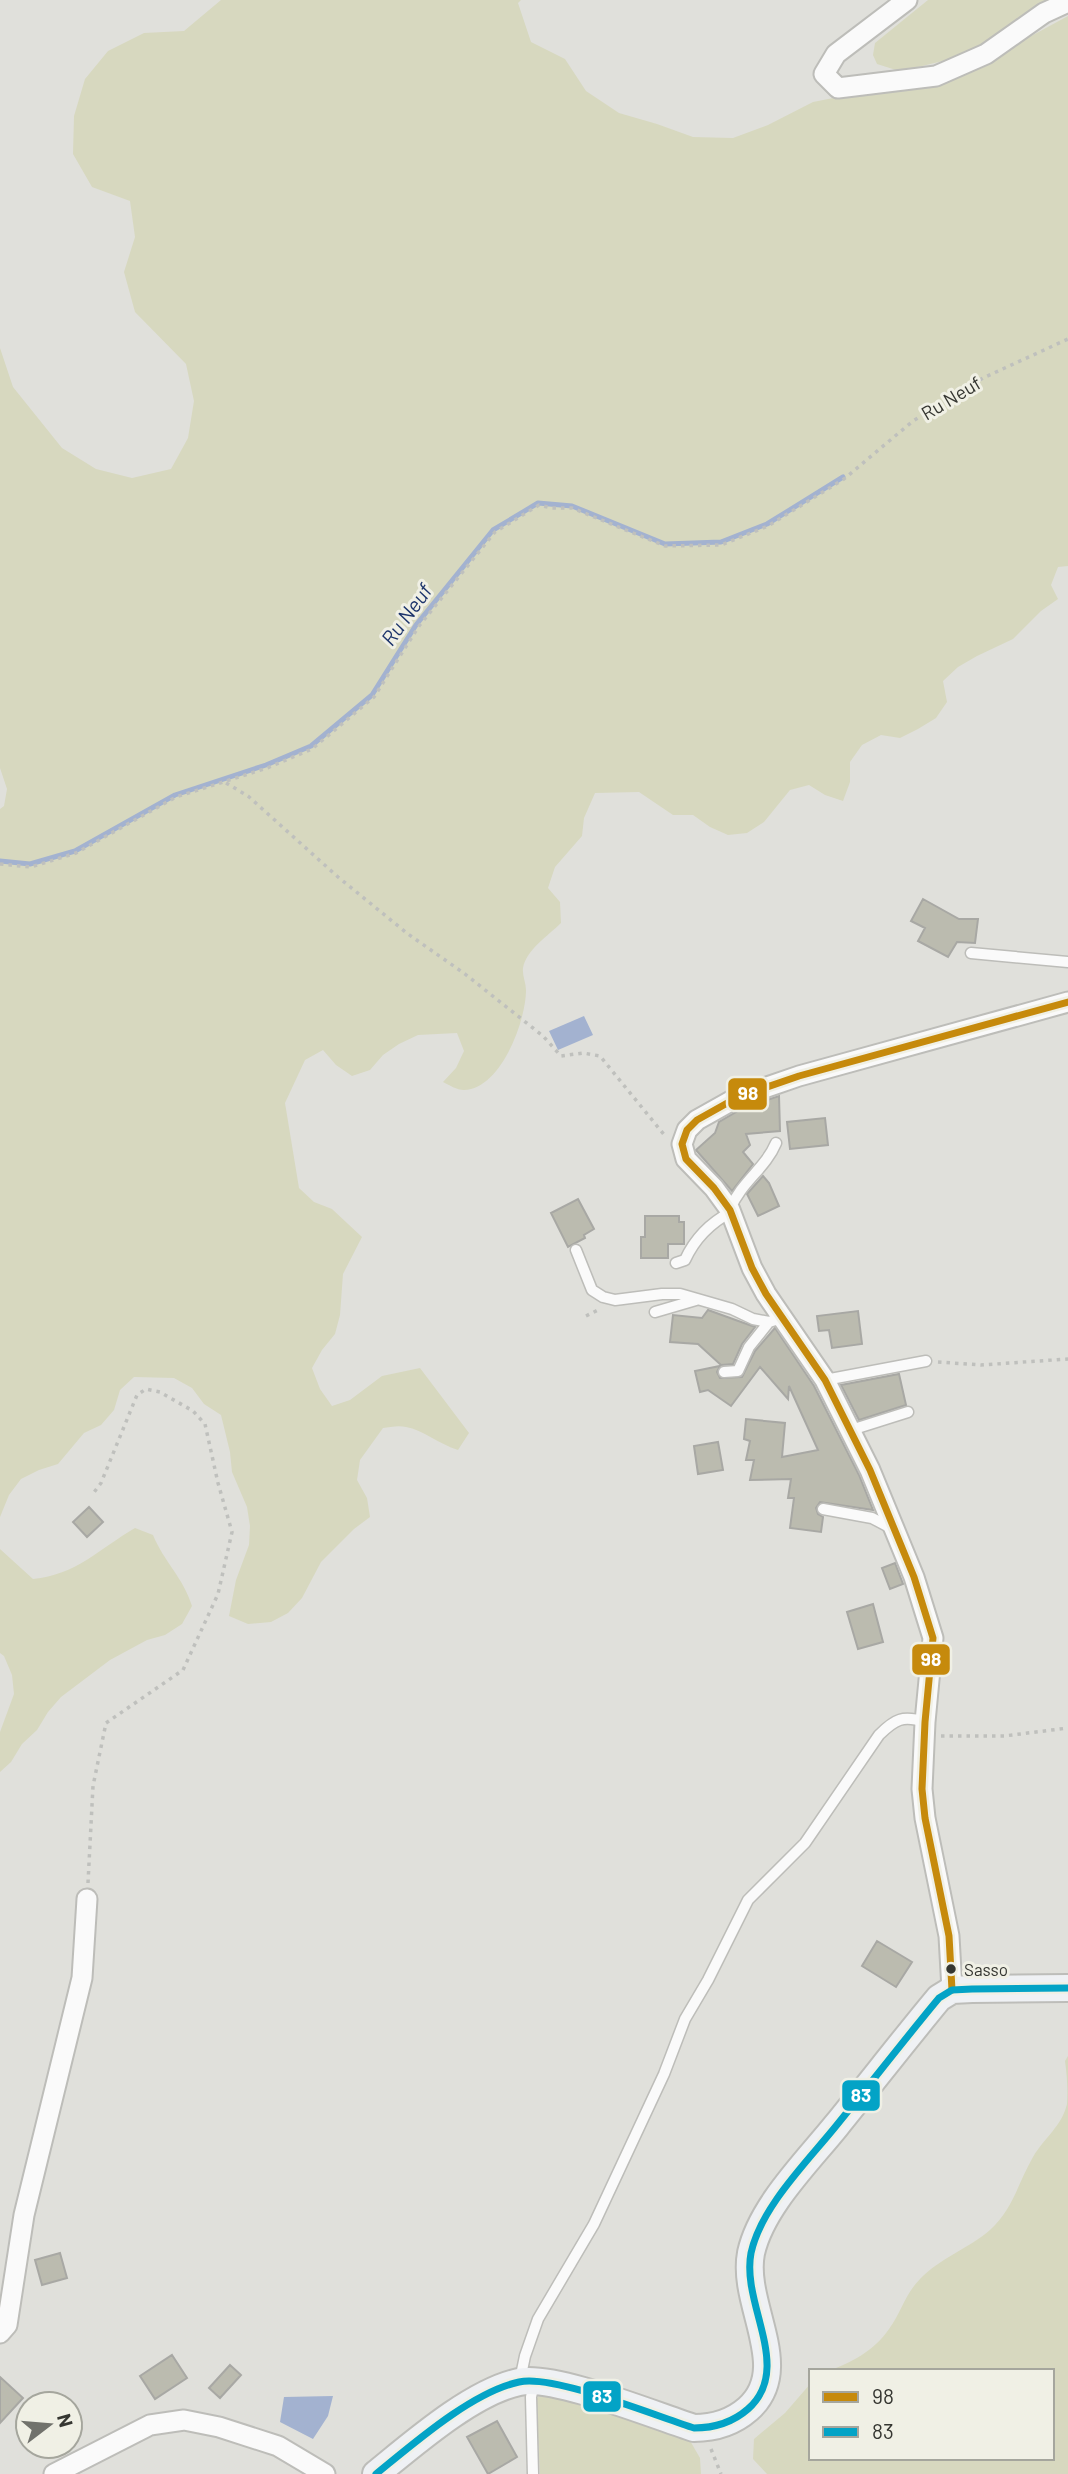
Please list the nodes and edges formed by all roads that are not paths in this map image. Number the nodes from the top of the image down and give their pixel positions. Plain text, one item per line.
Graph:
1 (906, 0) edge
2 (1068, 2) edge
3 (971, 953) dead end
4 (1068, 962) edge
5 (1068, 1002) edge
6 (776, 1143) dead end
7 (730, 1211) junction
8 (576, 1250) dead end
9 (676, 1263) dead end
10 (700, 1299) junction
11 (655, 1312) dead end
12 (776, 1320) junction
13 (926, 1361) road end
14 (724, 1372) dead end
15 (825, 1380) junction
16 (908, 1412) dead end
17 (851, 1430) junction
18 (824, 1509) dead end
19 (895, 1530) junction
20 (925, 1728) junction
21 (87, 1899) road end
22 (1068, 1988) edge
23 (952, 1990) junction
24 (0, 2333) edge
25 (527, 2382) junction
26 (54, 2474) edge
27 (325, 2474) edge
28 (376, 2474) edge
29 (533, 2474) edge

1 - 2 street
3 - 4 lane
5 - 7 street
6 - 7 lane
7 - 9 lane
7 - 12 street
8 - 10 lane
10 - 11 lane
10 - 12 lane
12 - 14 lane
12 - 15 street
13 - 15 lane
15 - 17 street
16 - 17 lane
17 - 19 street
18 - 19 lane
19 - 20 street
20 - 23 street
20 - 25 lane
21 - 24 street
22 - 23 main road
23 - 25 main road
25 - 28 main road
25 - 29 lane
26 - 27 street

